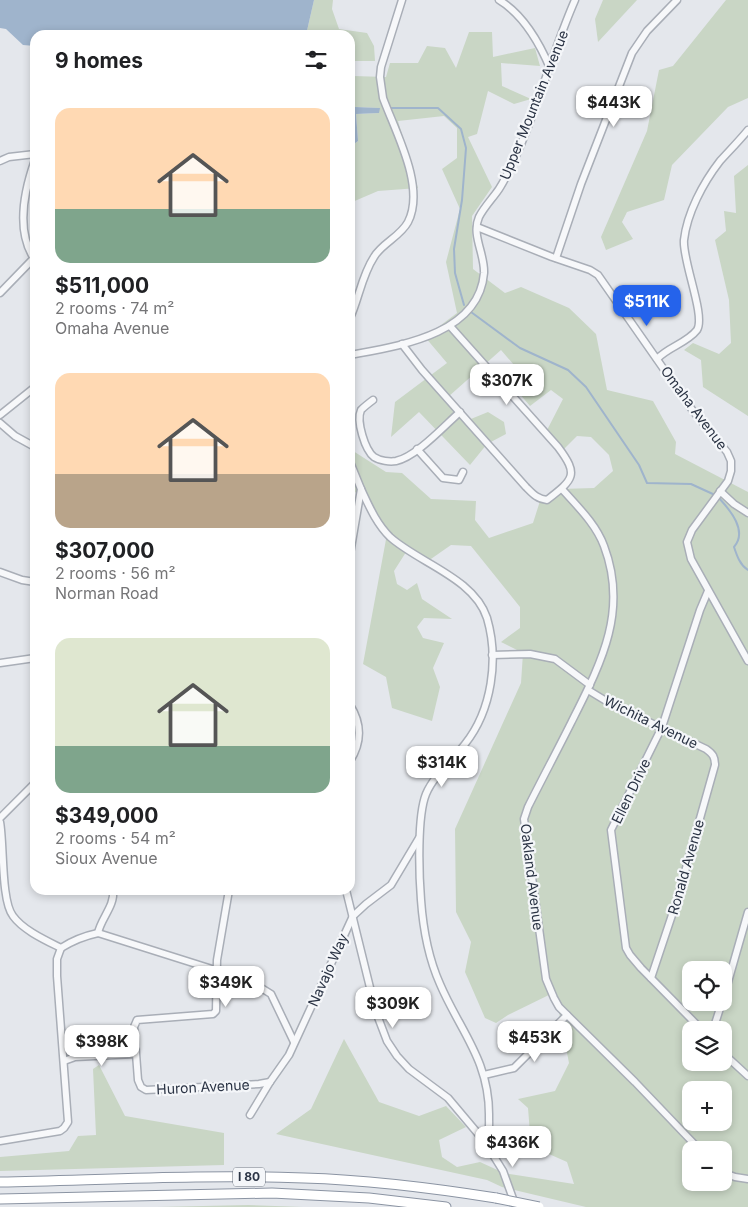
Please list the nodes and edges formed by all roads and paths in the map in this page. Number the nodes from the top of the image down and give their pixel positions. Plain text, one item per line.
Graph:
1 (402, 0) edge
2 (499, 0) edge
3 (575, 0) edge
4 (677, 0) edge
5 (550, 68) junction
6 (748, 130) edge
7 (30, 155) edge
8 (0, 161) edge
9 (30, 178) edge
10 (477, 227) junction
11 (30, 252) edge
12 (556, 258) junction
13 (30, 263) edge
14 (0, 293) edge
15 (355, 305) edge
16 (450, 326) junction
17 (402, 344) junction
18 (355, 354) edge
19 (657, 359) junction
20 (30, 391) edge
21 (373, 400) dead end
22 (460, 412) junction
23 (0, 415) edge
24 (0, 423) edge
25 (30, 444) edge
26 (417, 449) junction
27 (463, 472) dead end
28 (355, 474) edge
29 (361, 489) junction
30 (562, 489) junction
31 (720, 492) junction
32 (748, 513) edge
33 (355, 524) edge
34 (0, 572) edge
35 (30, 581) edge
36 (708, 591) junction
37 (492, 655) junction
38 (30, 659) edge
39 (748, 661) edge
40 (0, 664) edge
41 (589, 687) junction
42 (355, 715) edge
43 (662, 727) junction
44 (355, 752) edge
45 (714, 756) joint
46 (30, 788) edge
47 (0, 820) edge
48 (420, 837) junction
49 (2, 867) edge
50 (112, 895) edge
51 (228, 895) edge
52 (347, 895) edge
53 (748, 912) edge
54 (353, 916) junction
55 (98, 934) junction
56 (61, 948) junction
57 (732, 968) edge
58 (216, 970) junction
59 (651, 978) junction
60 (567, 1015) junction
61 (693, 1021) edge
62 (294, 1042) junction
63 (135, 1054) junction
64 (64, 1060) junction
65 (732, 1061) edge
66 (484, 1075) junction
67 (748, 1076) edge
68 (270, 1082) junction
69 (250, 1115) dead end
70 (0, 1141) edge
71 (691, 1141) edge
72 (485, 1142) junction
73 (732, 1176) edge
74 (748, 1179) edge
75 (0, 1182) edge
76 (0, 1199) edge
77 (446, 1207) edge
78 (516, 1207) edge
79 (539, 1207) edge

1 - 15 street
2 - 5 street
3 - 5 street, Upper Mountain Avenue
4 - 12 street
5 - 10 street, Upper Mountain Avenue
6 - 19 street
7 - 8 street
9 - 11 street
10 - 12 street, Omaha Avenue
10 - 16 street
12 - 19 street, Omaha Avenue
13 - 14 street
16 - 17 street
16 - 30 street
17 - 18 street
17 - 22 street
19 - 31 street, Omaha Avenue
20 - 23 street
21 - 26 street
22 - 26 street
22 - 30 street
24 - 25 street
26 - 27 street
28 - 29 street
29 - 33 street
29 - 37 street
30 - 41 street, Oakland Avenue
31 - 32 street
31 - 36 street, Omaha Avenue
34 - 35 street
36 - 39 street, Omaha Avenue
36 - 43 street, Ellen Drive
37 - 41 street, Wichita Avenue
37 - 48 street
38 - 40 street
41 - 43 street, Wichita Avenue
41 - 60 street, Oakland Avenue
42 - 44 street
43 - 45 street, Wichita Avenue
43 - 59 street, Ellen Drive
45 - 59 street, Ronald Avenue
46 - 47 street
47 - 49 street
48 - 54 street, Navajo Way
48 - 66 street
49 - 56 street
50 - 55 street
51 - 58 street
52 - 54 street
53 - 57 street
54 - 62 street, Navajo Way
54 - 72 street
55 - 56 street
55 - 58 street
56 - 64 street
58 - 62 street
58 - 63 street
59 - 61 street, Ellen Drive
60 - 66 street
60 - 71 street, Oakland Avenue
62 - 68 street, Navajo Way
63 - 64 street
63 - 68 street, Huron Avenue
64 - 70 street
65 - 67 street
66 - 72 street
68 - 69 street, Navajo Way
72 - 78 street
73 - 74 street
75 - 79 highway, I 80, bridge
76 - 77 highway, I 80

